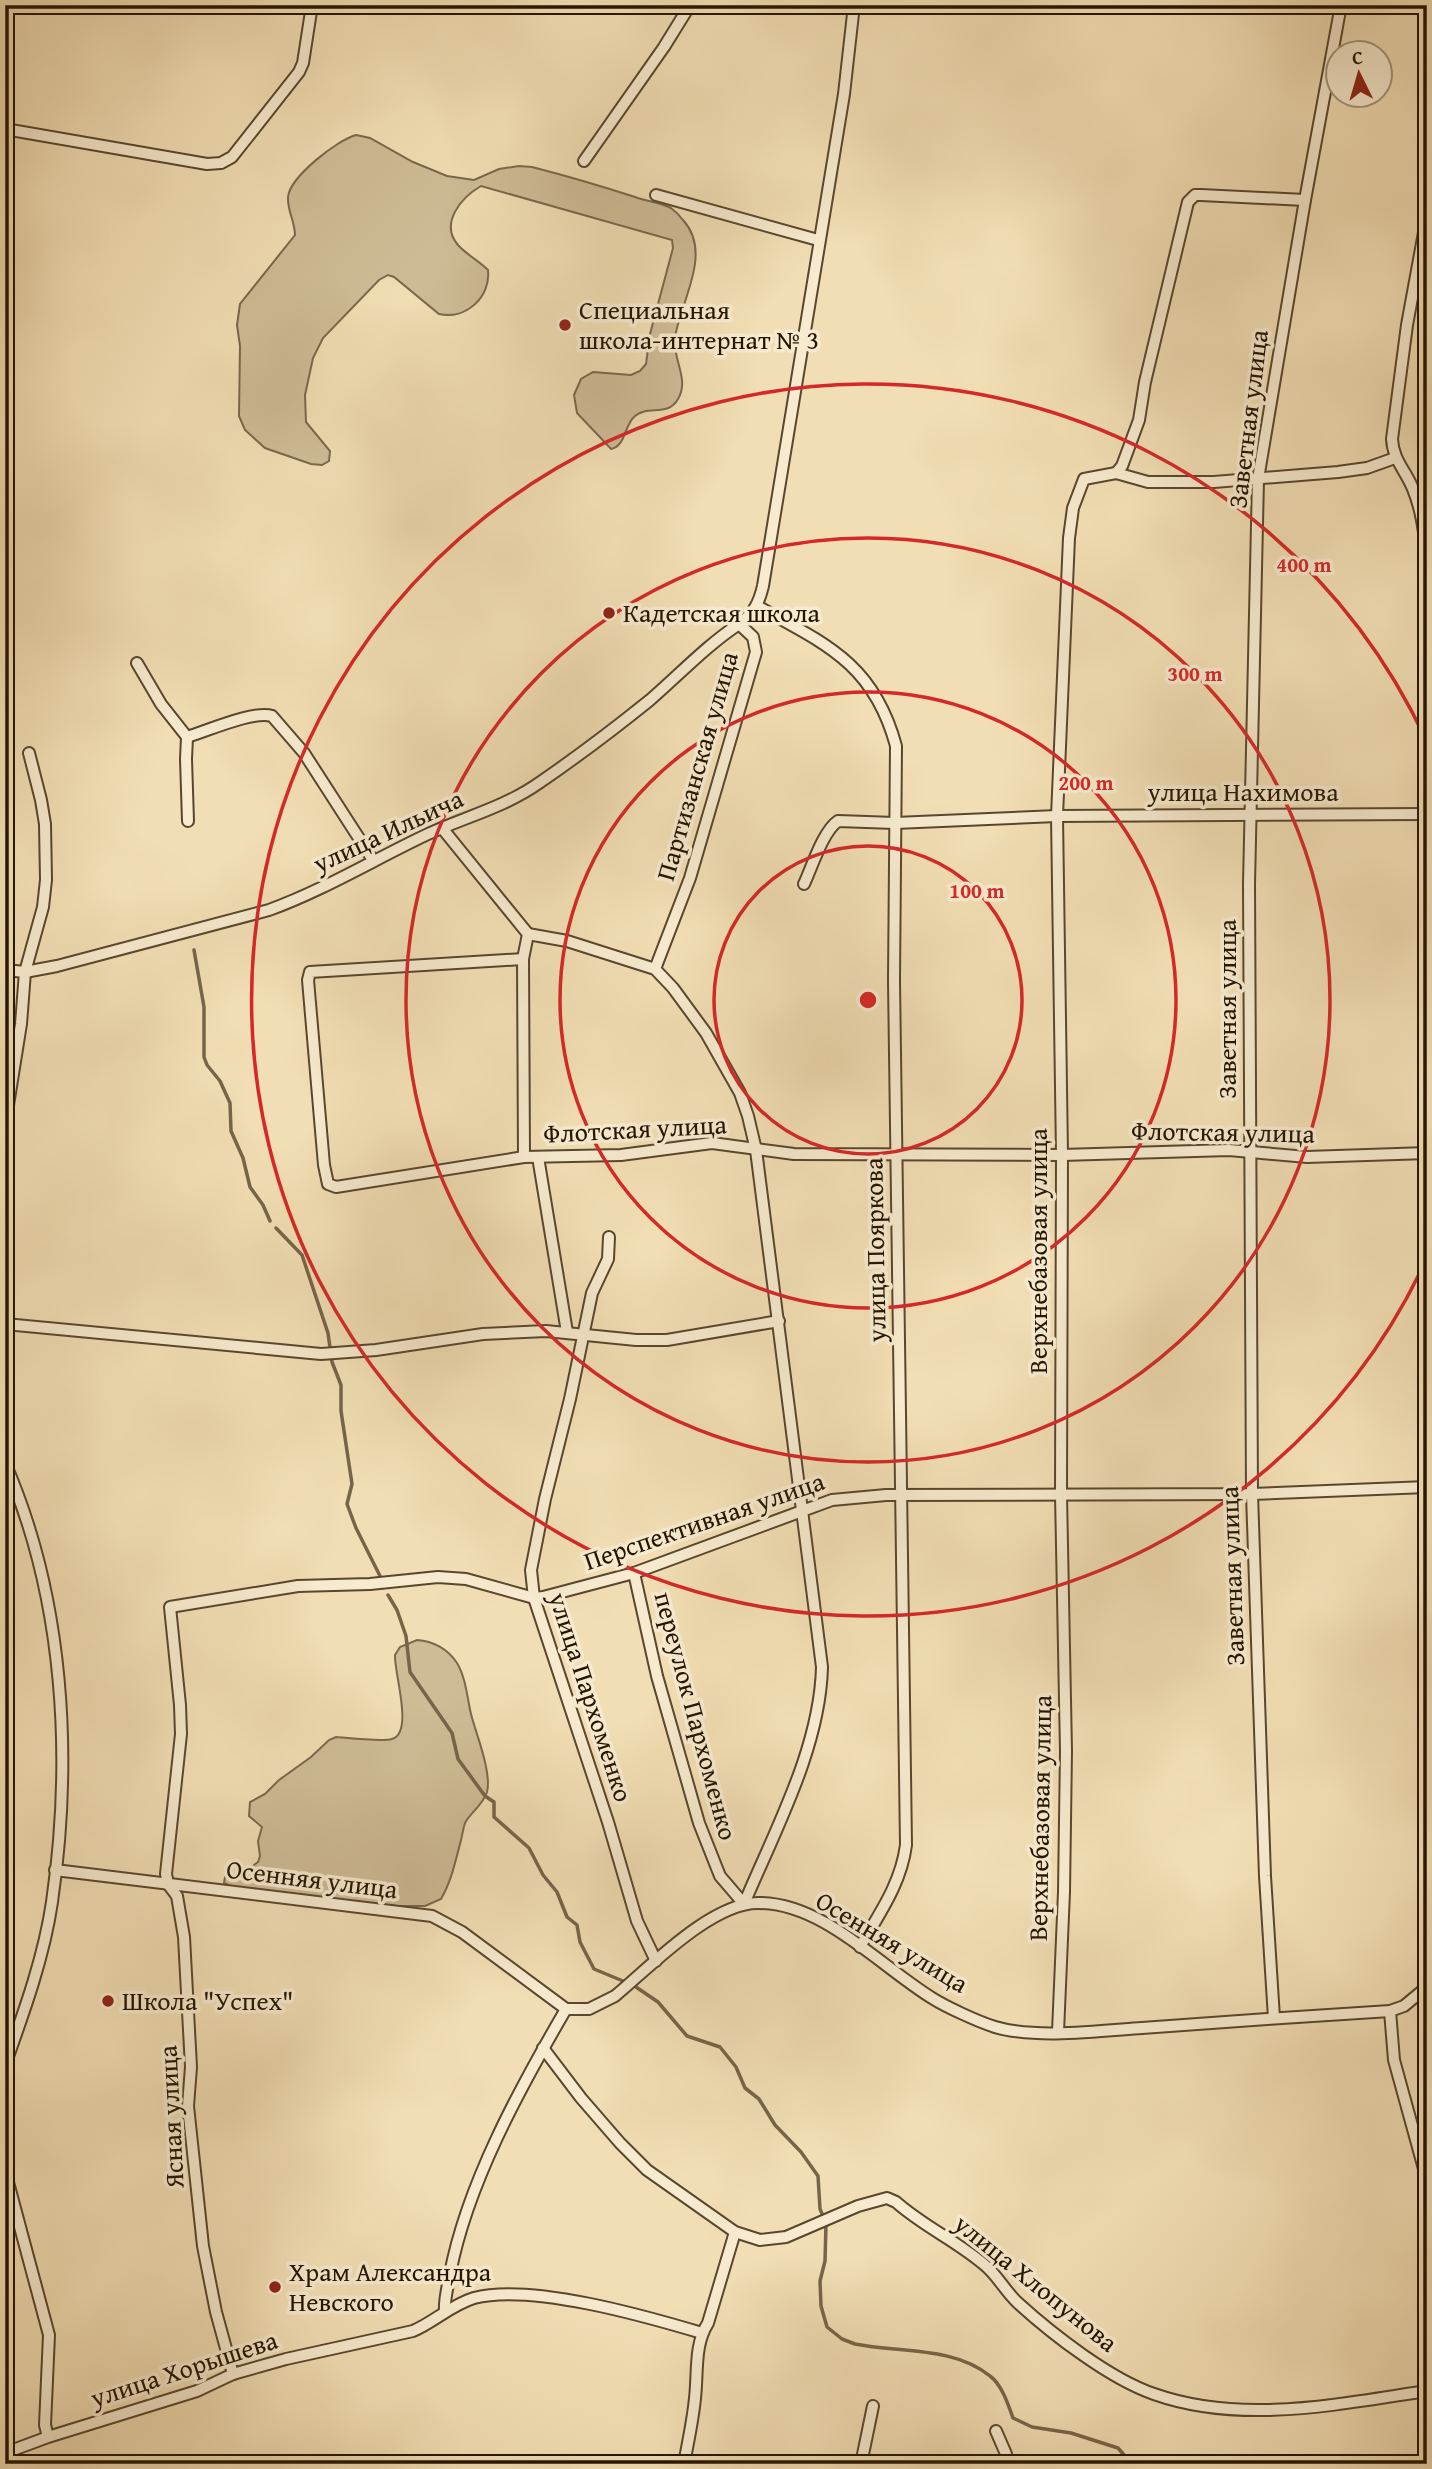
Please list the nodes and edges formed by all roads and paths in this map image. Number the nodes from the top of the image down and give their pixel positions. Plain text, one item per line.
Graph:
1 (312, 5) edge
2 (690, 5) edge
3 (854, 5) edge
4 (1341, 5) edge
5 (5, 129) edge
6 (584, 161) dead end
7 (656, 195) dead end
8 (1305, 200) junction
9 (1427, 216) edge
10 (818, 240) junction
11 (1395, 458) junction
12 (1116, 473) junction
13 (1258, 479) junction
14 (1427, 555) edge
15 (757, 606) junction
16 (739, 624) junction
17 (137, 663) dead end
18 (187, 737) junction
19 (29, 753) dead end
20 (1427, 814) edge
21 (1251, 815) junction
22 (1057, 816) junction
23 (188, 821) dead end
24 (895, 823) junction
25 (442, 828) junction
26 (373, 860) junction
27 (804, 884) dead end
28 (527, 934) junction
29 (523, 959) junction
30 (5, 970) edge
31 (655, 970) junction
32 (25, 972) junction
33 (5, 1124) edge
34 (756, 1150) junction
35 (1251, 1153) junction
36 (1427, 1153) edge
37 (896, 1155) junction
38 (1062, 1155) junction
39 (524, 1157) junction
40 (538, 1157) junction
41 (609, 1237) dead end
42 (779, 1321) junction
43 (5, 1324) edge
44 (567, 1332) junction
45 (583, 1336) junction
46 (5, 1463) edge
47 (1427, 1487) edge
48 (1061, 1494) junction
49 (1252, 1494) junction
50 (902, 1495) junction
51 (802, 1511) junction
52 (634, 1573) junction
53 (534, 1598) junction
54 (170, 1607) joint
55 (55, 1870) junction
56 (168, 1884) junction
57 (744, 1904) junction
58 (859, 1947) junction
59 (656, 1961) junction
60 (1427, 1987) edge
61 (566, 2009) junction
62 (1390, 2011) junction
63 (1274, 2018) junction
64 (1058, 2032) junction
65 (543, 2048) junction
66 (5, 2065) edge
67 (5, 2172) edge
68 (1427, 2180) edge
69 (735, 2232) junction
70 (445, 2311) junction
71 (702, 2333) junction
72 (233, 2374) junction
73 (1427, 2391) edge
74 (873, 2406) dead end
75 (996, 2431) dead end
76 (48, 2437) junction
77 (5, 2453) edge
78 (684, 2464) edge
79 (861, 2464) edge
80 (1005, 2464) edge

1 - 5 street
2 - 6 street
3 - 10 street, Партизанская улица
4 - 8 street, Заветная улица
7 - 10 street
8 - 12 street
8 - 13 street, Заветная улица
9 - 11 street
10 - 15 street, Партизанская улица
11 - 13 street
11 - 14 street
12 - 13 street
12 - 22 street, Верхнебазовая улица
13 - 21 street, Заветная улица
15 - 16 street, Партизанская улица
15 - 24 street, улица Пояркова
16 - 25 street, улица Ильича
16 - 31 street, Партизанская улица
17 - 18 street
18 - 23 street
18 - 26 street
19 - 32 street
20 - 21 street, улица Нахимова
21 - 22 street, улица Нахимова
21 - 35 street, Заветная улица
22 - 24 street, улица Нахимова
22 - 38 street, Верхнебазовая улица
24 - 27 street, улица Нахимова
24 - 37 street, улица Пояркова
25 - 26 street, улица Ильича
25 - 28 street
26 - 32 street, улица Ильича
28 - 29 street
28 - 31 street
29 - 39 street
29 - 39 street, Флотская улица
30 - 32 street, улица Ильича
31 - 34 street
32 - 33 street
34 - 37 street, Флотская улица
34 - 40 street, Флотская улица
34 - 42 street
35 - 36 street, Флотская улица
35 - 38 street, Флотская улица
35 - 49 street, Заветная улица
37 - 38 street, Флотская улица
37 - 50 street, улица Пояркова
38 - 48 street, Верхнебазовая улица
39 - 40 street, Флотская улица
40 - 44 street
41 - 45 street, улица Пархоменко
42 - 45 street
42 - 51 street
43 - 44 street
44 - 45 street
45 - 53 street, улица Пархоменко
46 - 55 street
47 - 49 street, Перспективная улица
48 - 49 street, Перспективная улица
48 - 50 street, Перспективная улица
48 - 64 street, Верхнебазовая улица
49 - 63 street, Заветная улица
50 - 51 street, Перспективная улица
50 - 58 street, улица Пояркова
51 - 52 street, Перспективная улица
51 - 57 street
52 - 53 street, Перспективная улица
52 - 57 street, переулок Пархоменко
53 - 54 street, Перспективная улица
53 - 59 street, улица Пархоменко
54 - 56 street, Ясная улица
55 - 56 street, Осенняя улица
55 - 66 street
56 - 61 street, Осенняя улица
56 - 72 street, Ясная улица
57 - 58 street, Осенняя улица
57 - 59 street, Осенняя улица
58 - 64 street, Осенняя улица
59 - 61 street, Осенняя улица
60 - 62 street
61 - 65 street
62 - 63 street, Осенняя улица
62 - 68 street
63 - 64 street, Осенняя улица
65 - 69 street
65 - 70 street
67 - 76 street
69 - 71 street
69 - 73 street, улица Хлопунова
70 - 71 street, улица Хорышева
70 - 72 street, улица Хорышева
71 - 78 street
72 - 76 street, улица Хорышева
74 - 79 street
75 - 80 street
76 - 77 street, улица Хорышева

